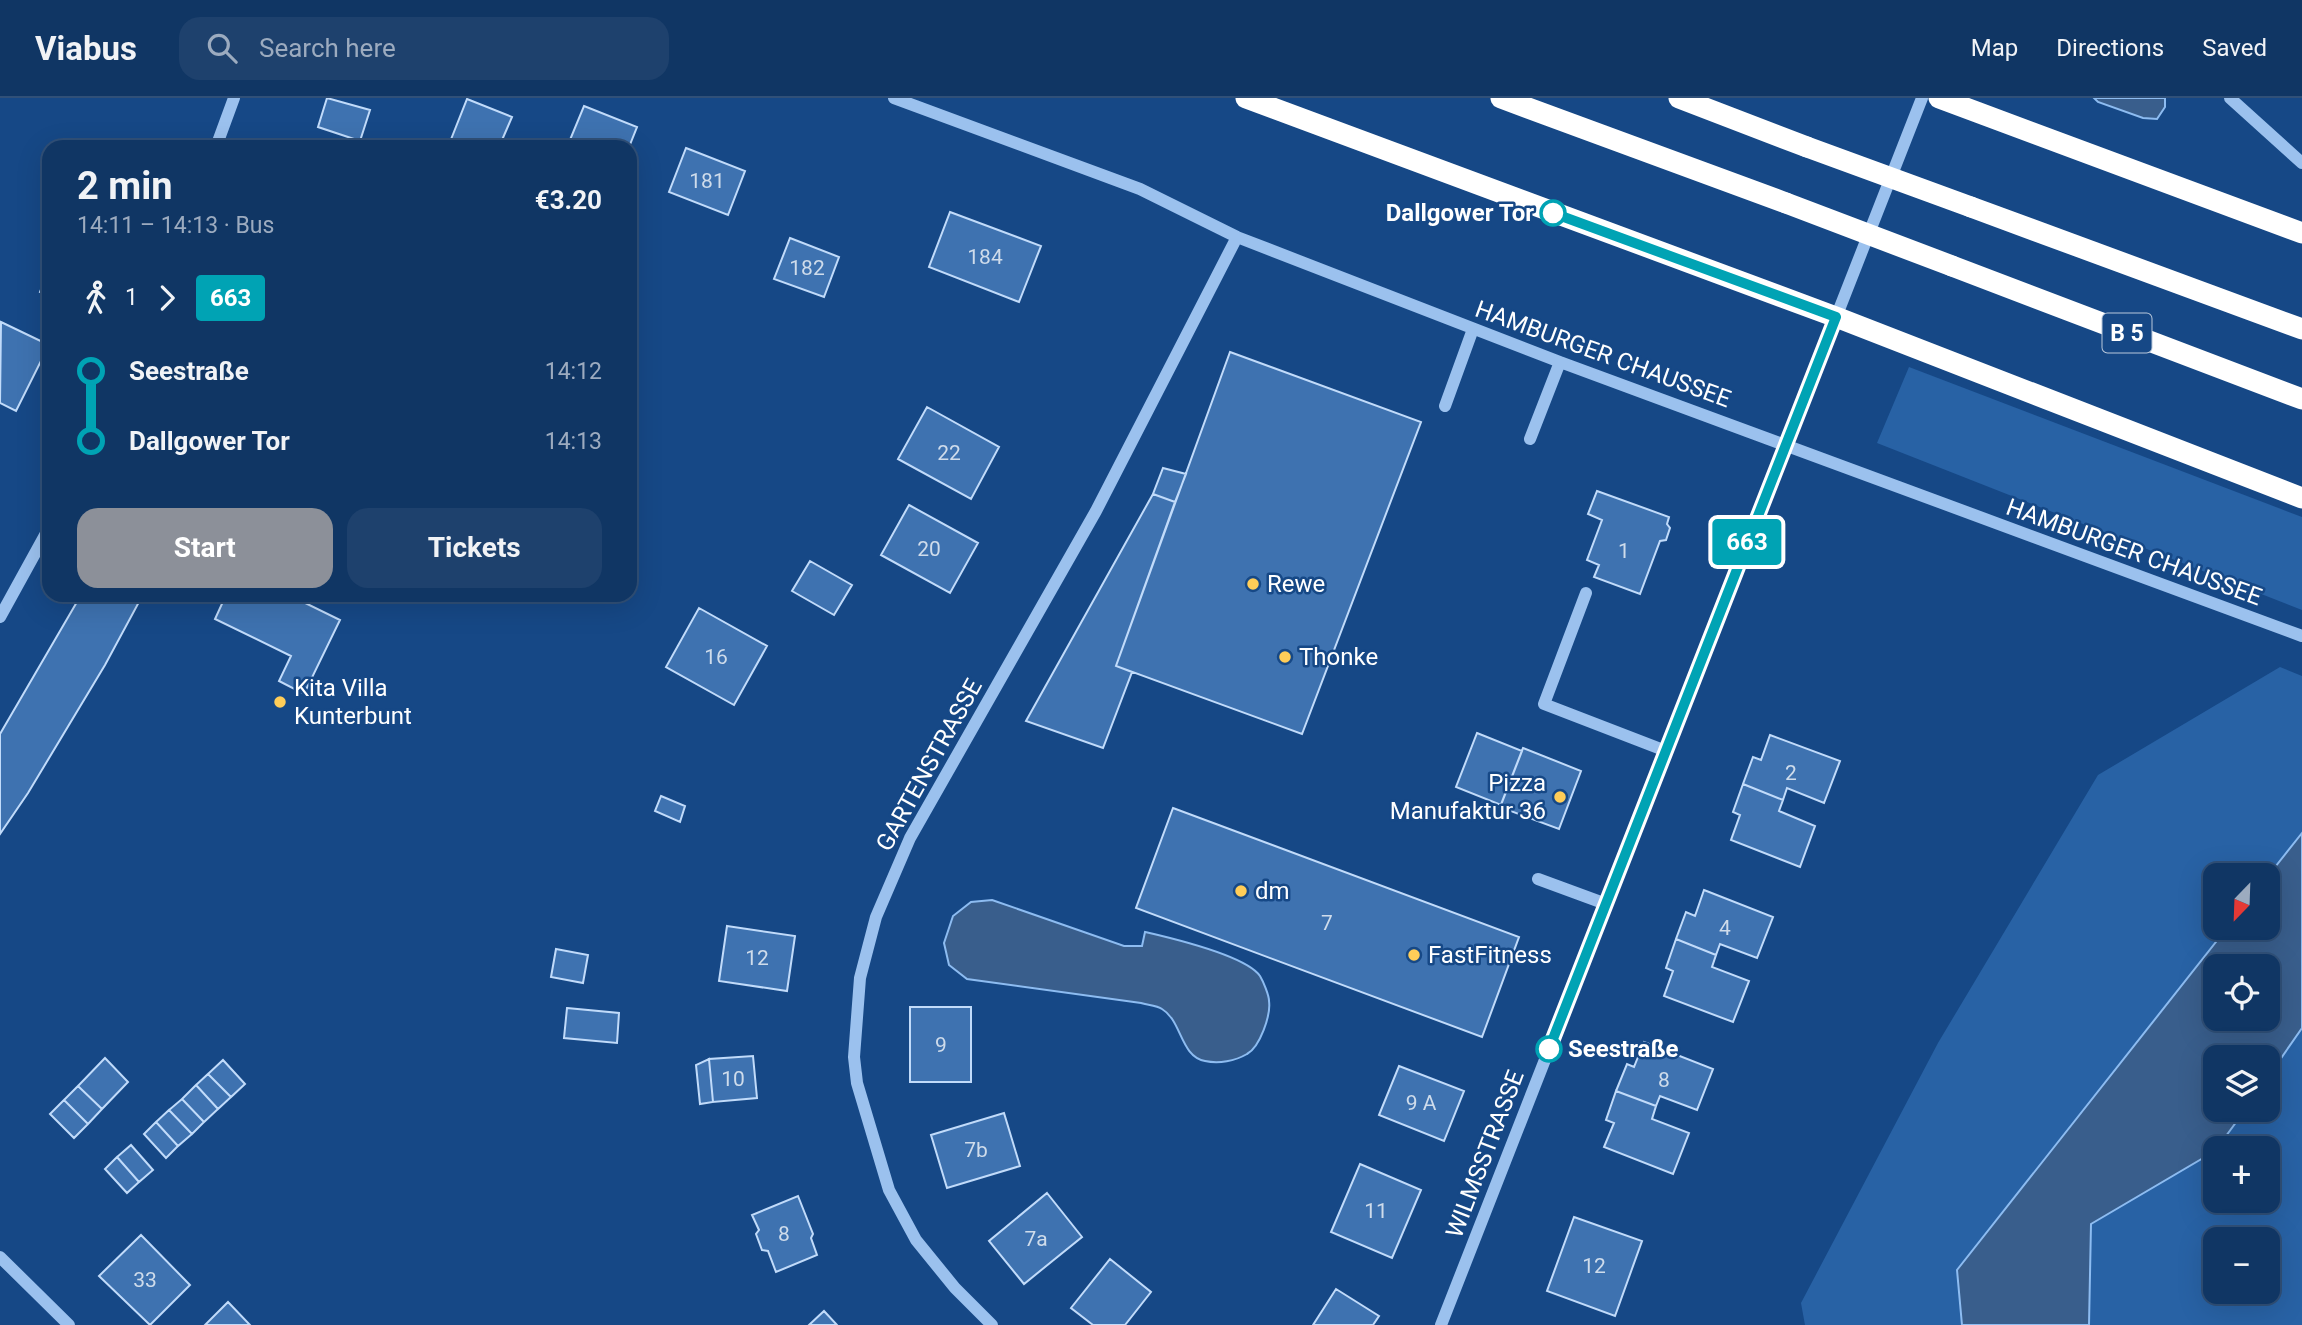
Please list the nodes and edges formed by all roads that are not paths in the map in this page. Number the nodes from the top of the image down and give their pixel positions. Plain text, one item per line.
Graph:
1 (234, 98) edge
2 (894, 98) edge
3 (1246, 98) edge
4 (1501, 98) edge
5 (1679, 98) edge
6 (1922, 98) edge
7 (1939, 98) edge
8 (2230, 98) edge
9 (219, 140) edge
10 (2302, 163) edge
11 (2302, 233) edge
12 (1237, 237) junction
13 (1836, 317) junction
14 (1473, 329) junction
15 (2302, 329) edge
16 (1560, 362) junction
17 (2302, 399) edge
18 (1445, 406) dead end
19 (1530, 439) dead end
20 (1786, 444) junction
21 (2302, 498) edge
22 (42, 539) edge
23 (1587, 593) dead end
24 (4, 601) edge
25 (0, 617) edge
26 (2302, 636) edge
27 (1666, 751) junction
28 (1538, 879) dead end
29 (1606, 904) junction
30 (0, 1257) edge
31 (69, 1325) edge
32 (992, 1325) edge
33 (1441, 1325) edge

1 - 9 street
2 - 12 street, HAMBURGER CHAUSSEE
3 - 13 highway
4 - 17 highway, B 5, bridge
5 - 15 highway, bridge
6 - 13 street, WILMSSTRASSE
7 - 11 highway
8 - 10 street
12 - 14 street, HAMBURGER CHAUSSEE
12 - 32 street, GARTENSTRASSE
13 - 20 street, WILMSSTRASSE
13 - 21 highway
14 - 16 street, HAMBURGER CHAUSSEE
14 - 18 street
16 - 19 street
16 - 20 street, HAMBURGER CHAUSSEE
20 - 26 street, HAMBURGER CHAUSSEE
20 - 27 street, WILMSSTRASSE
22 - 24 street
23 - 27 street
24 - 25 street
27 - 29 street, WILMSSTRASSE
28 - 29 street
29 - 33 street, WILMSSTRASSE
30 - 31 street

